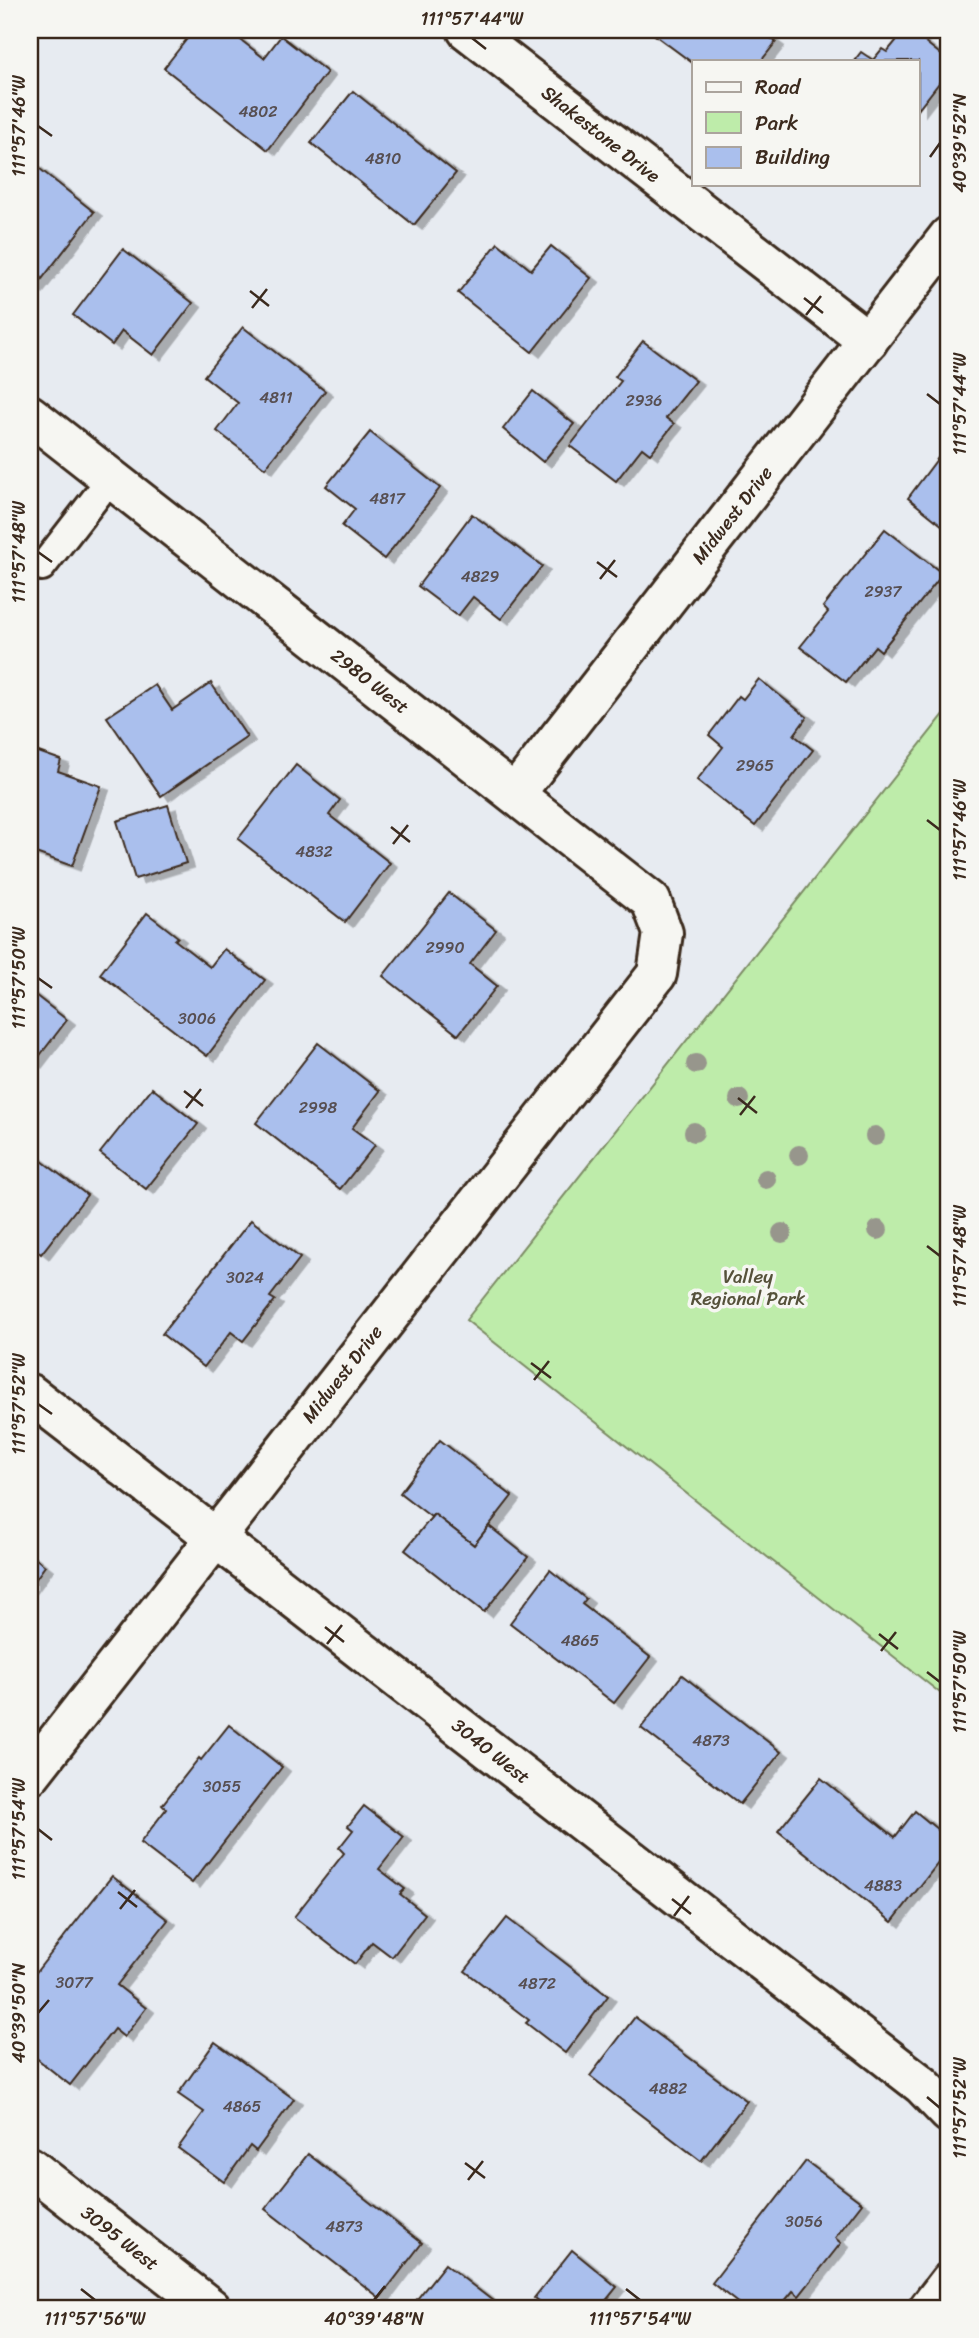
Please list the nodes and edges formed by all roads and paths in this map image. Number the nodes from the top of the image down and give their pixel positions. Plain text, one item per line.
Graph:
1 (467, 30) edge
2 (949, 236) edge
3 (868, 341) junction
4 (30, 415) edge
5 (111, 478) junction
6 (42, 567) dead end
7 (515, 794) junction
8 (656, 974) joint
9 (30, 1394) edge
10 (215, 1538) junction
11 (30, 1775) edge
12 (949, 2113) edge
13 (30, 2167) edge
14 (949, 2282) edge
15 (211, 2308) edge
16 (929, 2308) edge

1 - 3 street, Shakestone Drive
2 - 3 street, Midwest Drive
3 - 7 street, Midwest Drive
4 - 5 street, 2980 West
5 - 6 lane
5 - 7 street, 2980 West
7 - 8 street, 2980 West
8 - 10 street, Midwest Drive
9 - 10 street, 3040 West
10 - 11 street, Midwest Drive
10 - 12 street, 3040 West
13 - 15 street, 3095 West
14 - 16 street

